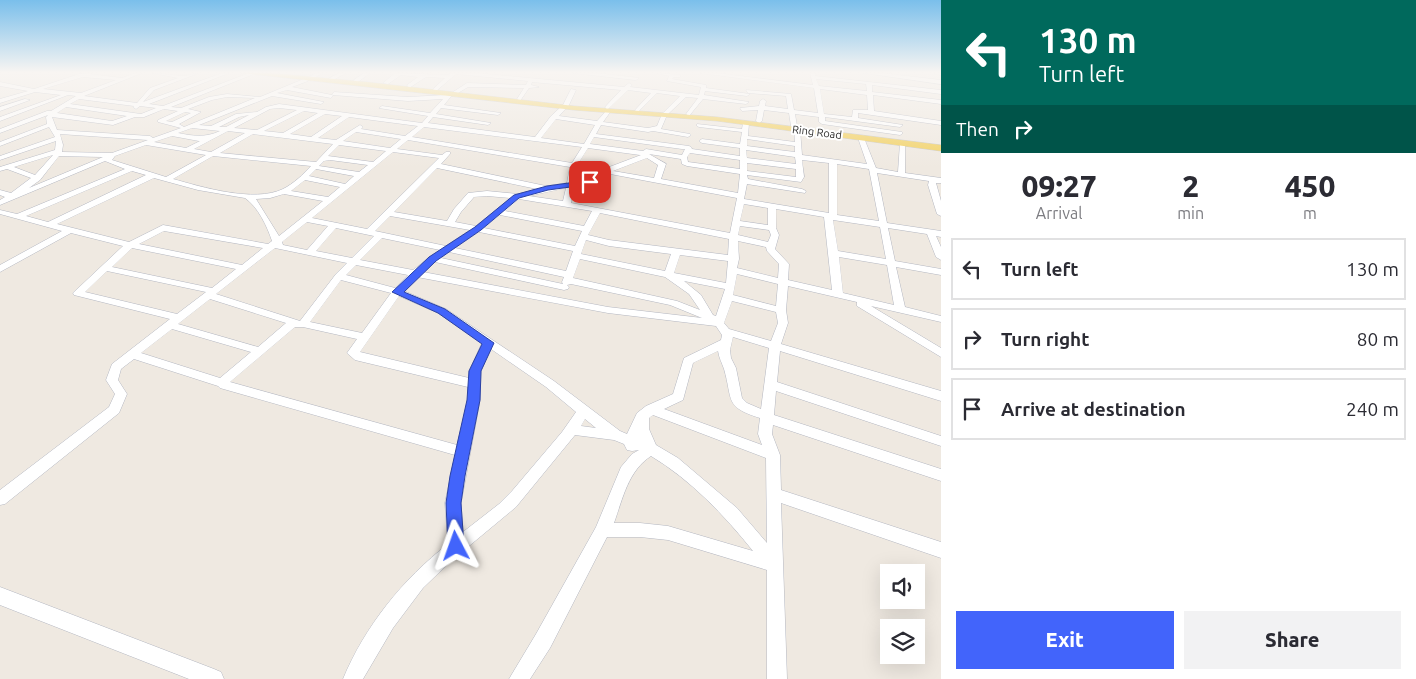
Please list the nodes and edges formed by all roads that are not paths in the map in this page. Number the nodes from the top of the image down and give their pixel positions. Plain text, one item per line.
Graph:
1 (14, 105) edge
2 (39, 105) edge
3 (63, 105) joint
4 (140, 105) joint
5 (168, 105) edge
6 (196, 105) edge
7 (240, 105) edge
8 (315, 105) edge
9 (385, 105) edge
10 (506, 105) edge
11 (550, 105) edge
12 (556, 105) edge
13 (612, 105) edge
14 (642, 105) edge
15 (675, 105) edge
16 (694, 105) edge
17 (744, 105) edge
18 (762, 105) edge
19 (791, 105) edge
20 (820, 105) edge
21 (871, 105) edge
22 (900, 105) edge
23 (440, 106) joint
24 (564, 106) junction
25 (7, 107) junction
26 (162, 107) junction
27 (338, 108) dead end
28 (382, 108) junction
29 (762, 108) junction
30 (0, 109) edge
31 (28, 109) junction
32 (306, 109) junction
33 (742, 109) junction
34 (183, 110) junction
35 (608, 110) junction
36 (637, 110) junction
37 (362, 111) dead end
38 (792, 111) junction
39 (328, 112) junction
40 (871, 112) junction
41 (51, 113) junction
42 (260, 113) junction
43 (498, 113) junction
44 (666, 114) junction
45 (690, 114) junction
46 (821, 114) junction
47 (132, 115) junction
48 (352, 115) junction
49 (432, 115) junction
50 (900, 116) junction
51 (372, 117) junction
52 (553, 117) junction
53 (0, 119) edge
54 (855, 119) junction
55 (759, 122) junction
56 (0, 123) edge
57 (113, 123) junction
58 (598, 123) junction
59 (941, 123) edge
60 (173, 124) junction
61 (424, 124) junction
62 (488, 124) junction
63 (15, 125) junction
64 (50, 125) junction
65 (699, 125) dead end
66 (900, 125) junction
67 (823, 126) junction
68 (190, 127) junction
69 (744, 128) junction
70 (795, 128) junction
71 (210, 129) junction
72 (654, 129) junction
73 (228, 130) junction
74 (355, 130) junction
75 (642, 130) junction
76 (0, 131) edge
77 (256, 131) junction
78 (480, 132) junction
79 (170, 134) junction
80 (592, 134) junction
81 (56, 135) junction
82 (89, 135) junction
83 (284, 135) junction
84 (688, 135) dead end
85 (157, 138) junction
86 (313, 138) junction
87 (406, 138) junction
88 (860, 138) junction
89 (902, 139) junction
90 (536, 140) junction
91 (636, 141) junction
92 (702, 141) dead end
93 (145, 142) junction
94 (199, 142) junction
95 (339, 142) junction
96 (0, 144) edge
97 (506, 144) junction
98 (798, 144) junction
99 (456, 145) junction
100 (585, 146) junction
101 (743, 147) junction
102 (941, 147) edge
103 (0, 149) edge
104 (394, 149) junction
105 (187, 150) junction
106 (542, 150) junction
107 (58, 152) junction
108 (643, 153) junction
109 (14, 154) junction
110 (212, 154) junction
111 (686, 154) junction
112 (111, 156) junction
113 (799, 156) junction
114 (443, 157) junction
115 (0, 158) edge
116 (33, 159) junction
117 (743, 159) junction
118 (833, 162) junction
119 (319, 163) junction
120 (374, 164) junction
121 (434, 165) junction
122 (574, 166) junction
123 (800, 167) junction
124 (3, 168) edge
125 (133, 168) junction
126 (872, 168) junction
127 (602, 172) junction
128 (361, 174) junction
129 (901, 174) junction
130 (153, 175) junction
131 (302, 177) junction
132 (743, 177) junction
133 (36, 178) junction
134 (167, 179) junction
135 (940, 181) edge
136 (657, 182) junction
137 (571, 185) junction
138 (346, 186) junction
139 (547, 188) junction
140 (802, 191) dead end
141 (0, 192) edge
142 (285, 192) junction
143 (13, 197) junction
144 (248, 197) junction
145 (516, 197) junction
146 (739, 199) junction
147 (329, 200) junction
148 (938, 200) edge
149 (0, 202) edge
150 (567, 204) junction
151 (772, 207) junction
152 (597, 210) junction
153 (0, 212) edge
154 (499, 212) junction
155 (387, 213) junction
156 (941, 214) edge
157 (19, 216) junction
158 (831, 216) junction
159 (305, 219) junction
160 (736, 223) junction
161 (50, 224) junction
162 (450, 224) junction
163 (334, 225) junction
164 (883, 225) junction
165 (772, 228) junction
166 (70, 229) junction
167 (478, 229) junction
168 (585, 232) junction
169 (930, 232) junction
170 (368, 233) junction
171 (941, 234) edge
172 (379, 236) junction
173 (734, 238) junction
174 (274, 244) junction
175 (130, 245) junction
176 (770, 245) junction
177 (448, 250) junction
178 (676, 251) junction
179 (309, 253) junction
180 (577, 253) junction
181 (834, 253) junction
182 (940, 254) edge
183 (432, 259) junction
184 (734, 259) junction
185 (353, 260) junction
186 (891, 263) junction
187 (104, 268) junction
188 (244, 268) junction
189 (0, 269) edge
190 (733, 270) junction
191 (941, 272) edge
192 (416, 273) junction
193 (669, 275) junction
194 (339, 276) junction
195 (567, 281) junction
196 (784, 283) junction
197 (397, 292) junction
198 (730, 292) junction
199 (212, 293) junction
200 (838, 296) junction
201 (852, 299) junction
202 (556, 301) junction
203 (781, 310) junction
204 (900, 310) junction
205 (708, 316) junction
206 (941, 320) edge
207 (175, 321) junction
208 (300, 323) junction
209 (724, 332) junction
210 (363, 337) junction
211 (488, 343) junction
212 (775, 346) junction
213 (260, 351) junction
214 (941, 353) edge
215 (133, 355) junction
216 (223, 383) junction
217 (474, 384) junction
218 (770, 384) junction
219 (941, 396) edge
220 (583, 410) junction
221 (646, 413) junction
222 (766, 417) junction
223 (574, 430) junction
224 (615, 435) junction
225 (630, 441) junction
226 (941, 442) edge
227 (651, 449) junction
228 (462, 452) junction
229 (773, 456) junction
230 (637, 458) junction
231 (941, 475) edge
232 (774, 494) junction
233 (0, 499) edge
234 (603, 530) junction
235 (456, 546) junction
236 (941, 550) edge
237 (775, 565) junction
238 (0, 596) edge
239 (214, 679) edge
240 (353, 679) edge
241 (518, 679) edge
242 (777, 679) edge

1 - 25 street
2 - 31 street
3 - 41 street
3 - 47 street
4 - 26 street
4 - 47 street
5 - 26 street
6 - 34 street
7 - 68 street
8 - 32 street
9 - 28 street
10 - 43 street
11 - 24 main road, Ring Road
12 - 24 main road, Ring Road
13 - 35 street
14 - 36 street
15 - 44 street
16 - 45 street
17 - 33 street
18 - 29 street
19 - 38 street
20 - 46 street
21 - 40 street
22 - 50 street
23 - 43 street
23 - 49 street
24 - 35 main road, Ring Road
24 - 52 street
25 - 30 street
25 - 31 street
26 - 34 street
26 - 47 street
27 - 39 street
28 - 49 street
28 - 51 street
29 - 33 street
29 - 38 street
29 - 55 street
31 - 41 street
31 - 53 street
32 - 39 street
32 - 42 street
32 - 77 street
33 - 69 street
34 - 60 street
34 - 60 street
35 - 36 main road, Ring Road
35 - 44 main road, Ring Road
35 - 58 street
36 - 44 main road, Ring Road
37 - 48 street
38 - 46 street
38 - 70 street
39 - 48 street
39 - 83 street
40 - 50 street
40 - 54 street
41 - 57 street
41 - 63 street
41 - 64 street
42 - 71 street
42 - 73 street
43 - 62 street
44 - 45 main road, Ring Road
44 - 69 main road, Ring Road
44 - 72 street
45 - 69 main road, Ring Road
46 - 54 street
46 - 67 street
47 - 57 street
48 - 51 street
48 - 86 street
49 - 61 street
49 - 62 street
50 - 59 street
50 - 66 street
51 - 61 street
51 - 74 street
52 - 58 street
52 - 90 street
54 - 66 street
55 - 69 main road, Ring Road
55 - 70 main road, Ring Road
56 - 63 street
57 - 82 street
58 - 75 street
58 - 80 street
60 - 68 street
61 - 78 street
61 - 87 street
62 - 78 street
63 - 76 street
64 - 81 street
64 - 96 street
65 - 69 street
66 - 89 street
67 - 70 main road, Ring Road
67 - 89 main road, Ring Road
68 - 71 street
68 - 79 street
69 - 70 main road, Ring Road
69 - 98 street
69 - 101 street
70 - 88 main road, Ring Road
70 - 98 street
71 - 73 street
72 - 75 street
72 - 84 street
73 - 77 street
73 - 94 street
74 - 87 street
74 - 95 street
75 - 91 street
77 - 83 street
77 - 110 street
78 - 97 street
79 - 85 street
79 - 94 street
80 - 91 street
80 - 100 street
81 - 82 street
81 - 107 street
81 - 109 street
82 - 85 street
83 - 86 street
85 - 93 street
86 - 95 street
87 - 99 street
87 - 104 street
88 - 89 main road, Ring Road
88 - 126 street
89 - 102 main road, Ring Road
89 - 129 street
90 - 97 street
90 - 106 street
91 - 108 street
91 - 111 street
92 - 101 street
93 - 105 street
93 - 112 street
94 - 105 street
95 - 104 street
95 - 119 street
97 - 99 street
97 - 106 street
98 - 113 street
99 - 114 street
100 - 106 street
100 - 108 street
100 - 122 street
101 - 113 street
101 - 117 street
103 - 109 street
104 - 114 street
104 - 120 street
105 - 110 street
106 - 122 street
107 - 112 street
107 - 116 street
107 - 133 street
108 - 111 street
108 - 127 street
108 - 136 street
109 - 115 street
109 - 116 street
110 - 119 street
110 - 134 street
111 - 117 street
111 - 132 street
112 - 125 street
112 - 143 street
113 - 118 street
113 - 123 street
114 - 121 street
116 - 124 street
117 - 123 street
117 - 132 street
118 - 126 street
118 - 158 street
119 - 120 street
119 - 128 street
119 - 131 street
120 - 128 street
121 - 139 street
121 - 155 street
122 - 127 street
122 - 137 street
123 - 132 street
124 - 133 street
125 - 130 street
125 - 157 street
126 - 129 street
126 - 164 street
127 - 136 street
127 - 137 street
128 - 138 street
129 - 135 street
130 - 134 street
130 - 161 street
131 - 138 street
131 - 142 street
132 - 140 street
132 - 146 street
133 - 143 street
134 - 144 street
135 - 148 street
136 - 146 street
137 - 139 street
137 - 150 street
138 - 147 street
139 - 145 street
141 - 143 street
142 - 144 street
142 - 147 street
143 - 149 street
144 - 174 street
145 - 150 street
145 - 154 street
145 - 162 street
146 - 151 street
146 - 160 street
147 - 159 street
148 - 156 street
150 - 152 street
151 - 158 street
151 - 165 street
152 - 168 street
152 - 173 street
153 - 157 street
154 - 167 street
154 - 168 street
155 - 162 street
155 - 170 street
157 - 161 street
158 - 164 street
158 - 181 street
159 - 163 street
159 - 174 street
160 - 165 street
160 - 173 street
161 - 166 street
162 - 167 street
163 - 170 street
163 - 179 street
164 - 169 street
164 - 186 street
165 - 176 street
166 - 175 street
166 - 189 street
167 - 177 street
167 - 180 street
168 - 178 street
168 - 180 street
169 - 171 street
169 - 182 street
170 - 172 street
172 - 177 street
172 - 185 street
173 - 176 street
173 - 184 street
174 - 175 street
174 - 179 street
174 - 188 street
175 - 187 street
175 - 188 street
176 - 196 street
177 - 183 street
177 - 195 street
178 - 184 street
178 - 193 street
179 - 185 street
180 - 193 street
180 - 195 street
181 - 186 street
181 - 200 street
183 - 192 street
183 - 195 street
184 - 190 street
185 - 192 street
185 - 194 street
186 - 191 street
186 - 204 street
187 - 199 street
187 - 207 street
188 - 199 street
190 - 196 street
190 - 198 street
192 - 197 street
192 - 202 street
193 - 198 street
193 - 205 street
194 - 197 street
194 - 208 street
195 - 202 street
195 - 205 street
196 - 200 street
196 - 203 street
197 - 210 street
197 - 211 street
198 - 203 street
198 - 209 street
199 - 207 street
199 - 208 street
200 - 201 street
201 - 204 street
201 - 214 street
202 - 209 street
203 - 212 street
204 - 206 street
205 - 209 street
207 - 213 street
207 - 215 street
208 - 210 street
208 - 213 street
209 - 212 street
209 - 221 street
209 - 222 street
210 - 217 street
211 - 217 street
211 - 220 street
212 - 218 street
212 - 219 street
213 - 216 street
215 - 216 street
215 - 233 street
216 - 228 street
217 - 228 street
218 - 222 street
218 - 226 street
220 - 223 street
220 - 224 street
221 - 225 street
221 - 227 street
221 - 229 street
222 - 229 street
222 - 231 street
223 - 224 street
223 - 235 street
224 - 225 street
225 - 227 street
225 - 230 street
227 - 230 street
227 - 237 street
228 - 235 street
229 - 232 street
230 - 234 street
232 - 236 street
232 - 237 street
234 - 237 street
234 - 241 street
235 - 240 street
237 - 242 street
238 - 239 street

